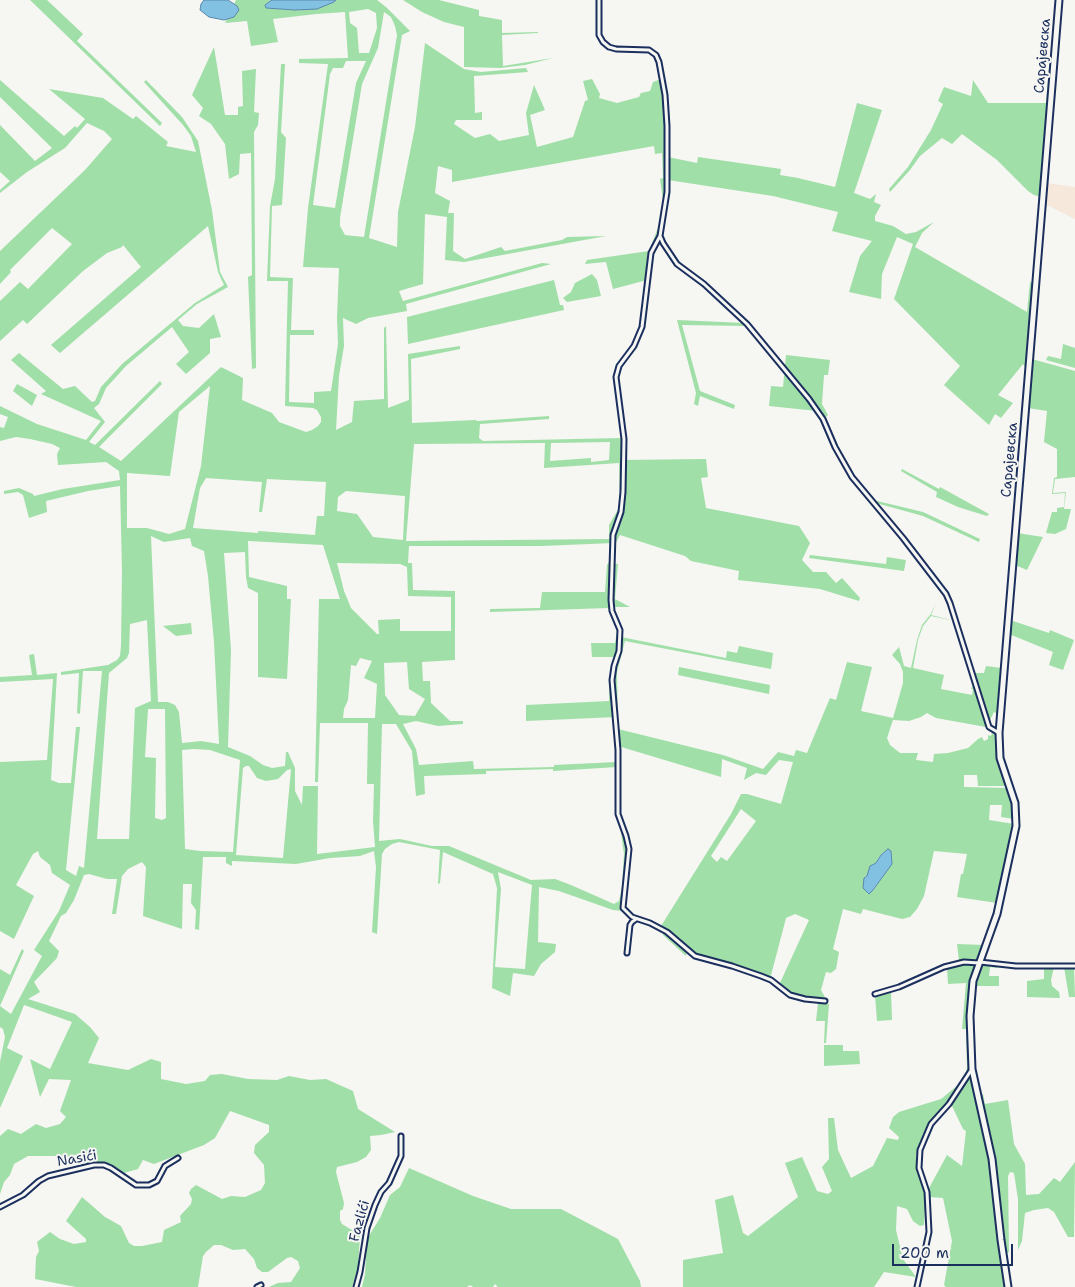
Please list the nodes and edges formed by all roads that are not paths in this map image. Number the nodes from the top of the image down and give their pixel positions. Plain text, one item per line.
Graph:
1 (599, 0) edge
2 (1059, 0) edge
3 (660, 236) junction
4 (999, 733) junction
5 (637, 919) junction
6 (627, 953) dead end
7 (979, 963) junction
8 (1075, 966) edge
9 (875, 994) dead end
10 (825, 1001) dead end
11 (972, 1069) junction
12 (401, 1136) dead end
13 (178, 1158) dead end
14 (0, 1207) edge
15 (356, 1287) edge
16 (917, 1287) edge
17 (1008, 1287) edge

1 - 3 street
2 - 4 main road, Сарајевска
3 - 4 street
3 - 5 street
4 - 7 main road, Сарајевска
5 - 6 street
5 - 10 street
7 - 8 street
7 - 9 street
7 - 11 main road, Сарајевска
11 - 16 street
11 - 17 main road, Сарајевска
12 - 15 street, Fazlići
13 - 14 street, Nasići

